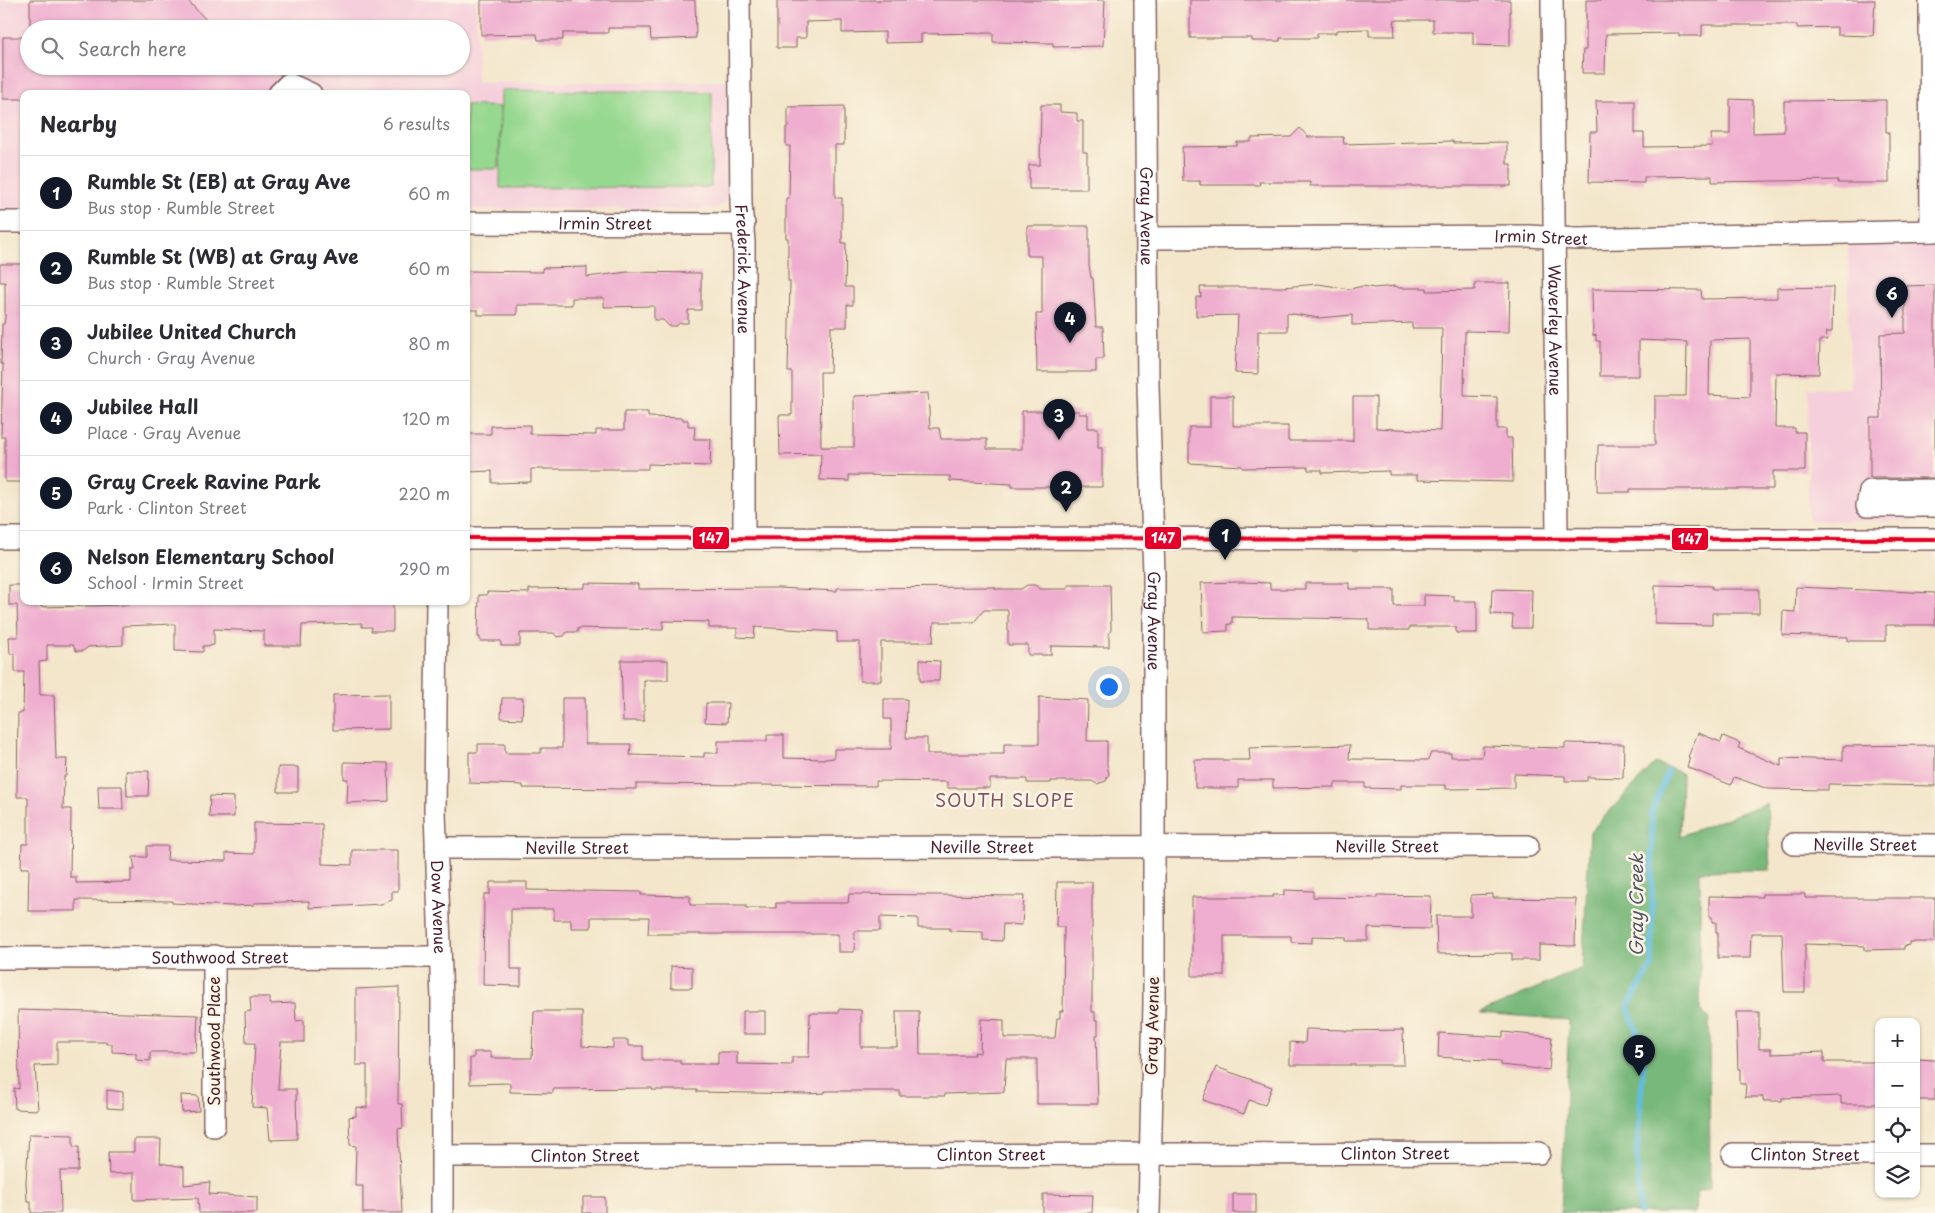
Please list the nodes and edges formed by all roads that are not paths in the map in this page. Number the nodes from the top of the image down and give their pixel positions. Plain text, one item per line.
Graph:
1 (739, 0) edge
2 (1145, 0) edge
3 (1552, 0) edge
4 (1930, 0) edge
5 (283, 90) edge
6 (302, 90) edge
7 (0, 222) edge
8 (20, 222) edge
9 (470, 223) edge
10 (744, 224) junction
11 (1933, 231) edge
12 (1148, 238) junction
13 (1553, 238) junction
14 (1935, 490) edge
15 (1935, 506) edge
16 (0, 538) edge
17 (20, 538) edge
18 (470, 538) edge
19 (744, 538) junction
20 (1153, 538) junction
21 (1557, 539) junction
22 (1935, 539) edge
23 (437, 605) edge
24 (1794, 844) dead end
25 (1935, 845) edge
26 (1528, 846) dead end
27 (1152, 847) junction
28 (436, 848) junction
29 (214, 956) junction
30 (440, 957) junction
31 (0, 958) edge
32 (214, 1126) dead end
33 (1539, 1153) dead end
34 (1733, 1154) dead end
35 (1149, 1155) junction
36 (1875, 1155) edge
37 (1920, 1155) edge
38 (443, 1156) junction
39 (1935, 1156) edge
40 (442, 1213) edge
41 (1149, 1213) edge

1 - 10 street, Frederick Avenue
2 - 12 street, Gray Avenue
3 - 13 street, Waverley Avenue
4 - 11 street
5 - 6 street
7 - 8 street
9 - 10 street, Irmin Street
10 - 19 street, Frederick Avenue
11 - 13 street, Irmin Street
12 - 13 street, Irmin Street
12 - 20 street, Gray Avenue
13 - 21 street, Waverley Avenue
14 - 15 street
16 - 17 street
18 - 19 street
19 - 20 street
20 - 21 street
20 - 27 street, Gray Avenue
21 - 22 street
23 - 28 street, Dow Avenue
24 - 25 street, Neville Street
26 - 27 street, Neville Street
27 - 28 street, Neville Street
27 - 35 street, Gray Avenue
28 - 30 street, Dow Avenue
29 - 30 street, Southwood Street
29 - 31 street, Southwood Street
29 - 32 street, Southwood Place
30 - 38 street, Dow Avenue
33 - 35 street, Clinton Street
34 - 36 street, Clinton Street
35 - 38 street, Clinton Street
35 - 41 street, Gray Avenue
37 - 39 street
38 - 40 street, Dow Avenue

